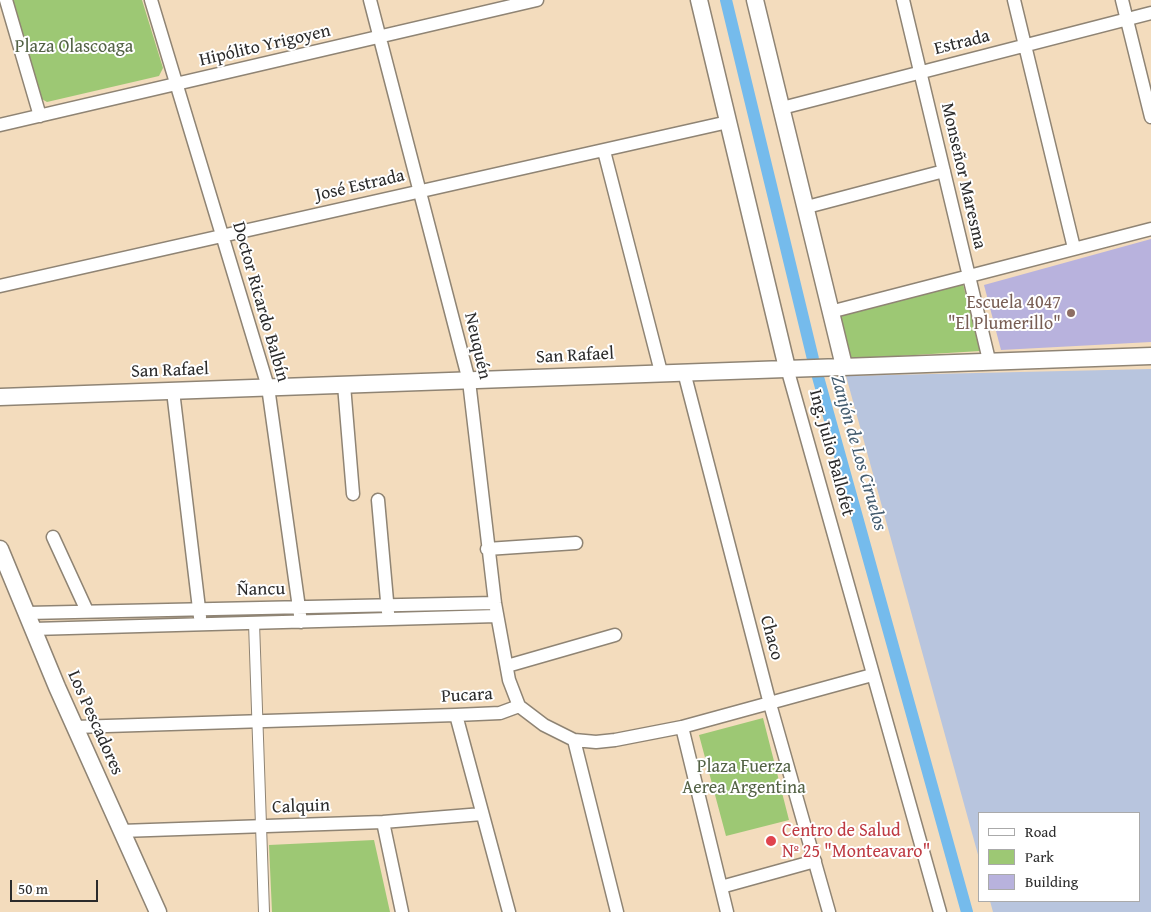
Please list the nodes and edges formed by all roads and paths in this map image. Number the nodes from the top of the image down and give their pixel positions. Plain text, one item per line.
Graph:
1 (6, 0) edge
2 (151, 0) edge
3 (370, 0) edge
4 (538, 0) edge
5 (699, 0) edge
6 (903, 0) edge
7 (1014, 0) edge
8 (1122, 0) edge
9 (758, 1) edge
10 (1151, 13) edge
11 (1126, 20) junction
12 (380, 37) junction
13 (1024, 45) junction
14 (920, 71) junction
15 (177, 84) junction
16 (782, 108) junction
17 (40, 116) junction
18 (1151, 117) edge
19 (728, 122) junction
20 (0, 125) edge
21 (604, 151) junction
22 (944, 171) junction
23 (421, 190) junction
24 (807, 207) junction
25 (1151, 228) edge
26 (223, 235) junction
27 (1074, 248) junction
28 (969, 276) junction
29 (0, 286) edge
30 (830, 312) junction
31 (1151, 356) edge
32 (988, 360) junction
33 (838, 366) junction
34 (792, 368) junction
35 (661, 372) junction
36 (684, 372) junction
37 (469, 381) junction
38 (344, 385) junction
39 (268, 387) junction
40 (173, 391) junction
41 (0, 398) edge
42 (353, 494) dead end
43 (378, 500) dead end
44 (53, 537) dead end
45 (576, 543) dead end
46 (0, 549) edge
47 (487, 549) junction
48 (388, 606) junction
49 (298, 607) junction
50 (199, 609) junction
51 (496, 610) junction
52 (87, 611) junction
53 (27, 613) junction
54 (389, 619) junction
55 (301, 622) junction
56 (254, 623) junction
57 (200, 624) junction
58 (33, 629) junction
59 (615, 635) dead end
60 (507, 666) junction
61 (872, 675) junction
62 (770, 704) junction
63 (519, 706) junction
64 (456, 715) junction
65 (257, 720) junction
66 (75, 727) junction
67 (682, 727) junction
68 (574, 740) junction
69 (482, 814) junction
70 (383, 822) junction
71 (261, 826) junction
72 (121, 831) junction
73 (814, 860) junction
74 (721, 888) junction
75 (158, 912) edge
76 (264, 912) edge
77 (402, 912) edge
78 (509, 912) edge
79 (617, 912) edge
80 (726, 912) edge
81 (829, 912) edge
82 (940, 912) edge

1 - 17 street
2 - 15 street, Doctor Ricardo Balbín
3 - 12 street, Neuquén
4 - 12 street, Hipólito Yrigoyen
5 - 19 street, Ing. Julio Ballofet
6 - 14 street, Monseñor Maresma
7 - 13 street
8 - 11 street
9 - 16 street
10 - 11 street, Estrada
11 - 13 street, Estrada
11 - 18 street
12 - 15 street, Hipólito Yrigoyen
12 - 23 street, Neuquén
13 - 14 street, Estrada
13 - 27 street
14 - 16 street, Estrada
14 - 22 street, Monseñor Maresma
15 - 17 street, Hipólito Yrigoyen
15 - 26 street, Doctor Ricardo Balbín
16 - 24 street
17 - 20 street, Hipólito Yrigoyen
19 - 21 street, José Estrada
19 - 34 street, Ing. Julio Ballofet
21 - 23 street, José Estrada
21 - 35 street
22 - 24 street
22 - 28 street, Monseñor Maresma
23 - 26 street, José Estrada
23 - 37 street, Neuquén
24 - 30 street
25 - 27 street
26 - 29 street, José Estrada
26 - 39 street, Doctor Ricardo Balbín
27 - 28 street
28 - 30 street
28 - 32 street, Monseñor Maresma
30 - 33 street
31 - 32 street, San Rafael
32 - 33 street, San Rafael
33 - 34 street, San Rafael
34 - 36 street, San Rafael
34 - 61 street, Ing. Julio Ballofet
35 - 36 street, San Rafael
35 - 37 street, San Rafael
36 - 62 street, Chaco
37 - 38 street, San Rafael
37 - 47 street, Neuquén
38 - 39 street, San Rafael
38 - 42 street
39 - 40 street, San Rafael
39 - 49 street, Doctor Ricardo Balbín
40 - 41 street, San Rafael
40 - 50 street
43 - 48 street
44 - 52 street
45 - 47 street
46 - 53 street, Los Pescadores
47 - 51 street, Neuquén
48 - 49 street, Ñancu
48 - 51 street, Ñancu
48 - 54 street
49 - 50 street, Ñancu
49 - 55 street, Doctor Ricardo Balbín
50 - 52 street, Ñancu
50 - 57 street
51 - 54 street, Ñancu
51 - 60 street, Neuquén
52 - 53 street, Ñancu
53 - 58 street, Los Pescadores
54 - 55 street, Ñancu
55 - 56 street, Ñancu
56 - 57 street, Ñancu
56 - 65 street
57 - 58 street, Ñancu
58 - 66 street, Los Pescadores
59 - 60 street
60 - 63 street, Neuquén
61 - 62 street, Pucara
61 - 82 street, Ing. Julio Ballofet
62 - 67 street, Pucara
62 - 73 street, Chaco
63 - 64 street, Pucara
63 - 68 street, Pucara
64 - 65 street, Pucara
64 - 69 street
65 - 66 street, Pucara
65 - 71 street
66 - 72 street, Los Pescadores
67 - 68 street, Pucara
67 - 74 street
68 - 79 street
69 - 70 street, Calquin
69 - 78 street
70 - 71 street, Calquin
70 - 77 street
71 - 72 street, Calquin
71 - 76 street
72 - 75 street, Los Pescadores
73 - 74 street
73 - 81 street, Chaco
74 - 80 street

